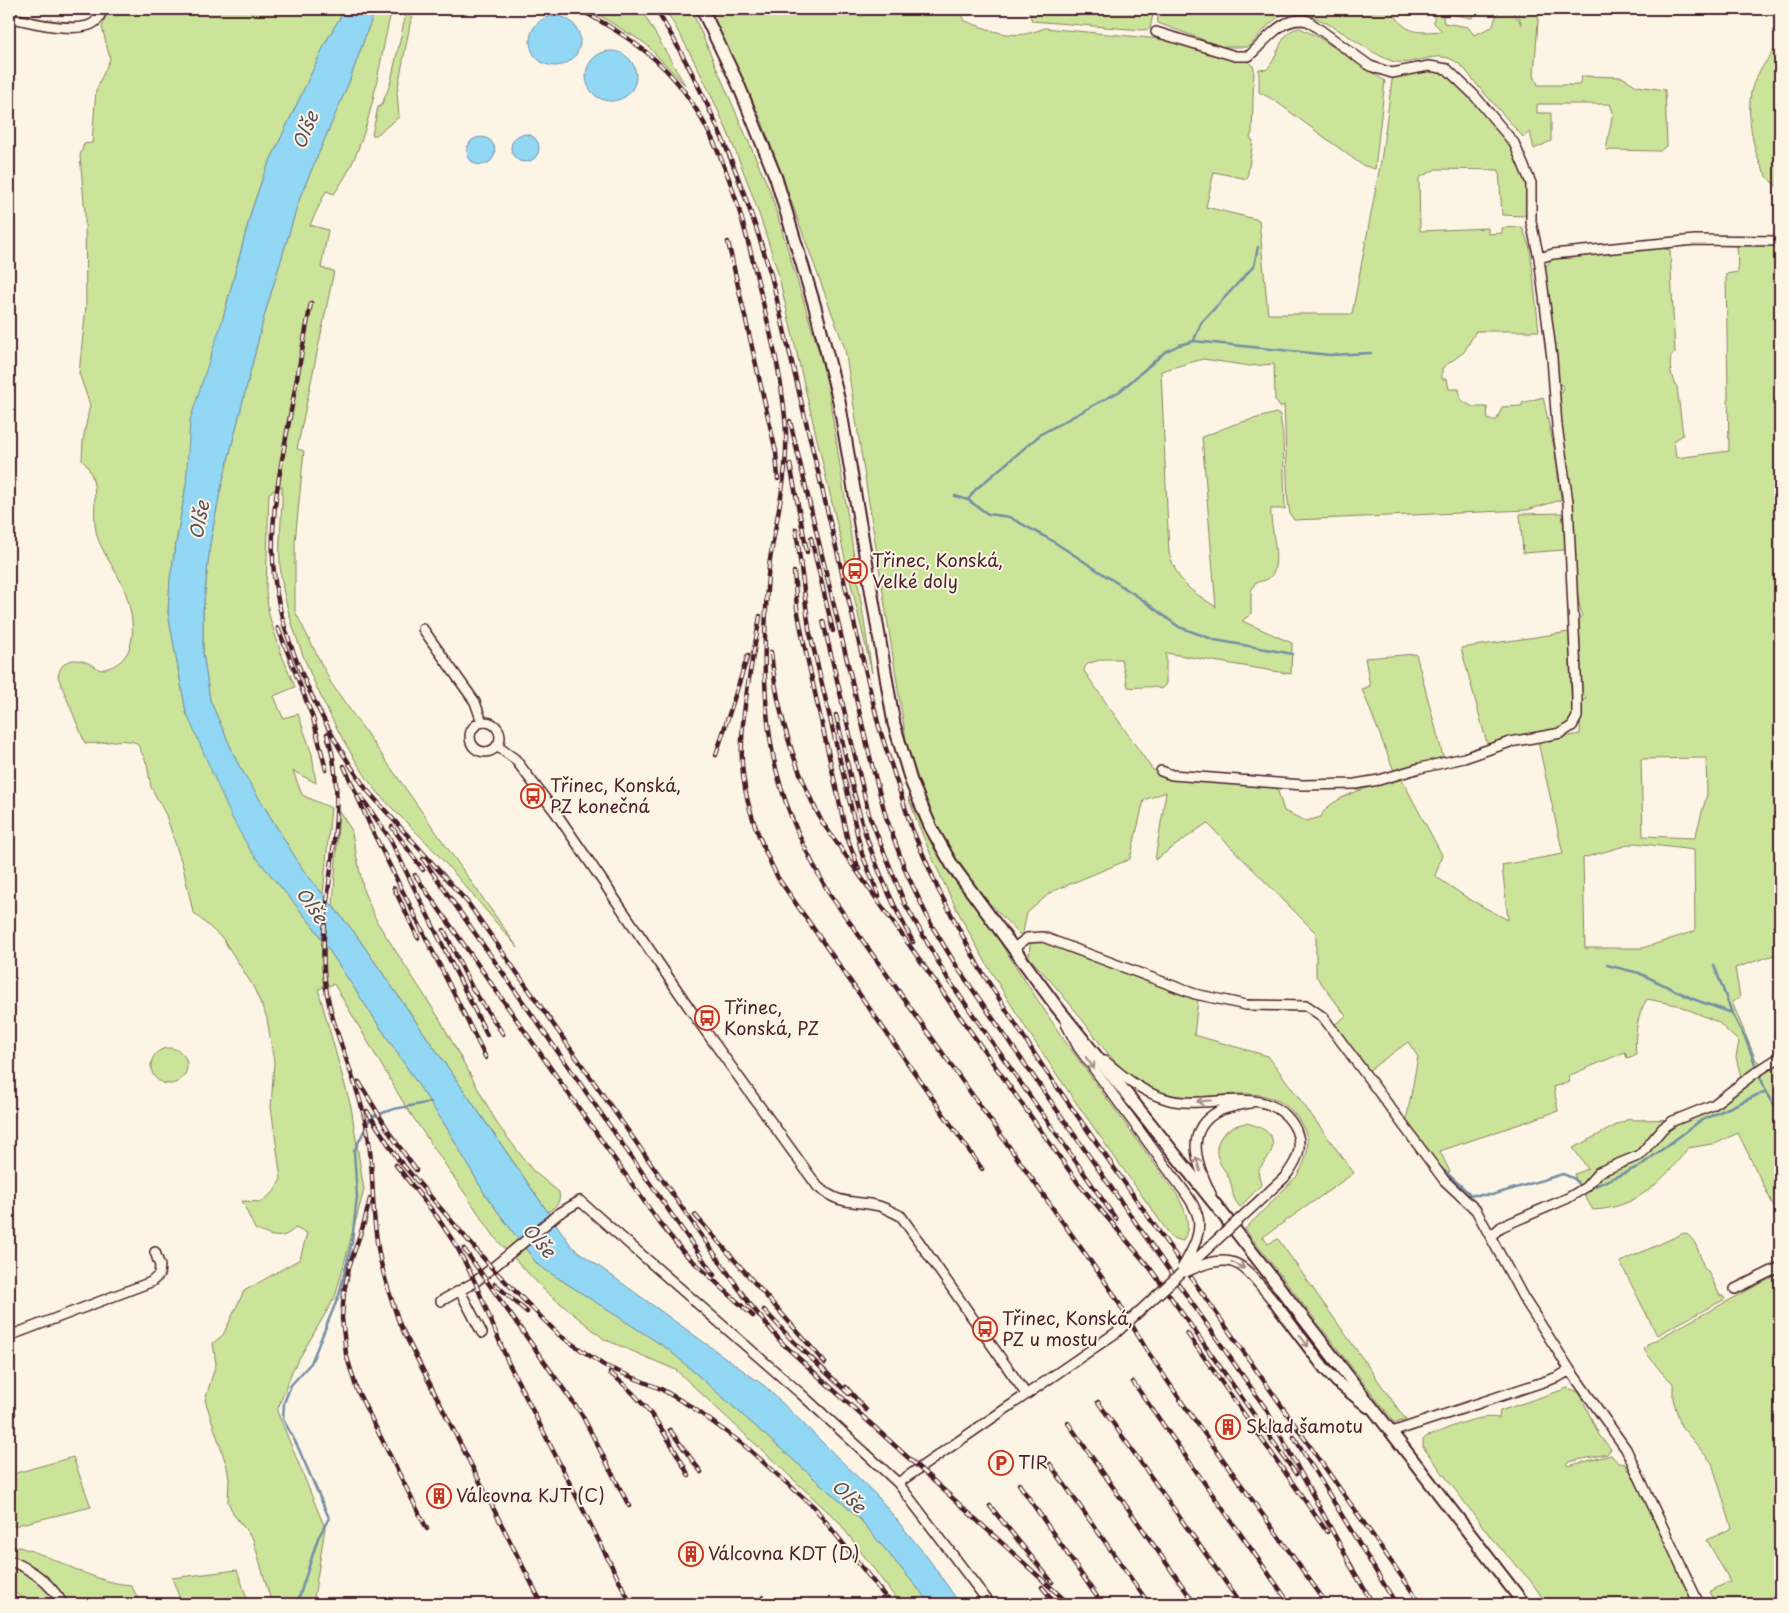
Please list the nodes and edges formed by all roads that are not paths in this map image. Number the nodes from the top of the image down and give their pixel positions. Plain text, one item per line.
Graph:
1 (103, 9) edge
2 (702, 9) edge
3 (9, 17) edge
4 (1156, 32) dead end
5 (1780, 240) edge
6 (1539, 258) junction
7 (422, 629) dead end
8 (482, 722) junction
9 (497, 746) junction
10 (1161, 771) dead end
11 (1013, 949) junction
12 (1056, 1006) junction
13 (1094, 1052) junction
14 (1780, 1057) edge
15 (1252, 1102) junction
16 (1218, 1208) junction
17 (1491, 1236) junction
18 (155, 1252) dead end
19 (1780, 1267) edge
20 (1177, 1276) junction
21 (1735, 1289) dead end
22 (460, 1291) junction
23 (441, 1301) dead end
24 (1274, 1302) joint
25 (482, 1334) dead end
26 (9, 1336) edge
27 (1570, 1370) junction
28 (1026, 1394) junction
29 (1376, 1413) junction
30 (1392, 1432) junction
31 (898, 1483) junction
32 (9, 1560) edge
33 (63, 1604) edge
34 (990, 1604) edge
35 (1524, 1604) edge
36 (1699, 1604) edge

1 - 3 street
2 - 11 main road
4 - 6 street
5 - 6 street
6 - 10 street
7 - 8 street
8 - 9 street
8 - 9 street
9 - 28 street
11 - 12 main road
11 - 17 street
12 - 13 main road
12 -> 20 street, bridge
15 -> 13 street
13 - 16 main road
14 - 17 street
16 -> 15 street
15 - 20 street, bridge
16 - 29 main road
17 - 27 street
18 - 26 street
19 - 21 street
20 -> 24 street, bridge
20 - 28 street, bridge
22 - 23 street
22 - 25 street
22 - 31 street
24 -> 29 street
27 - 30 street
27 - 36 street
28 - 31 street
29 - 30 main road
30 - 35 main road
31 - 34 street
32 - 33 street

